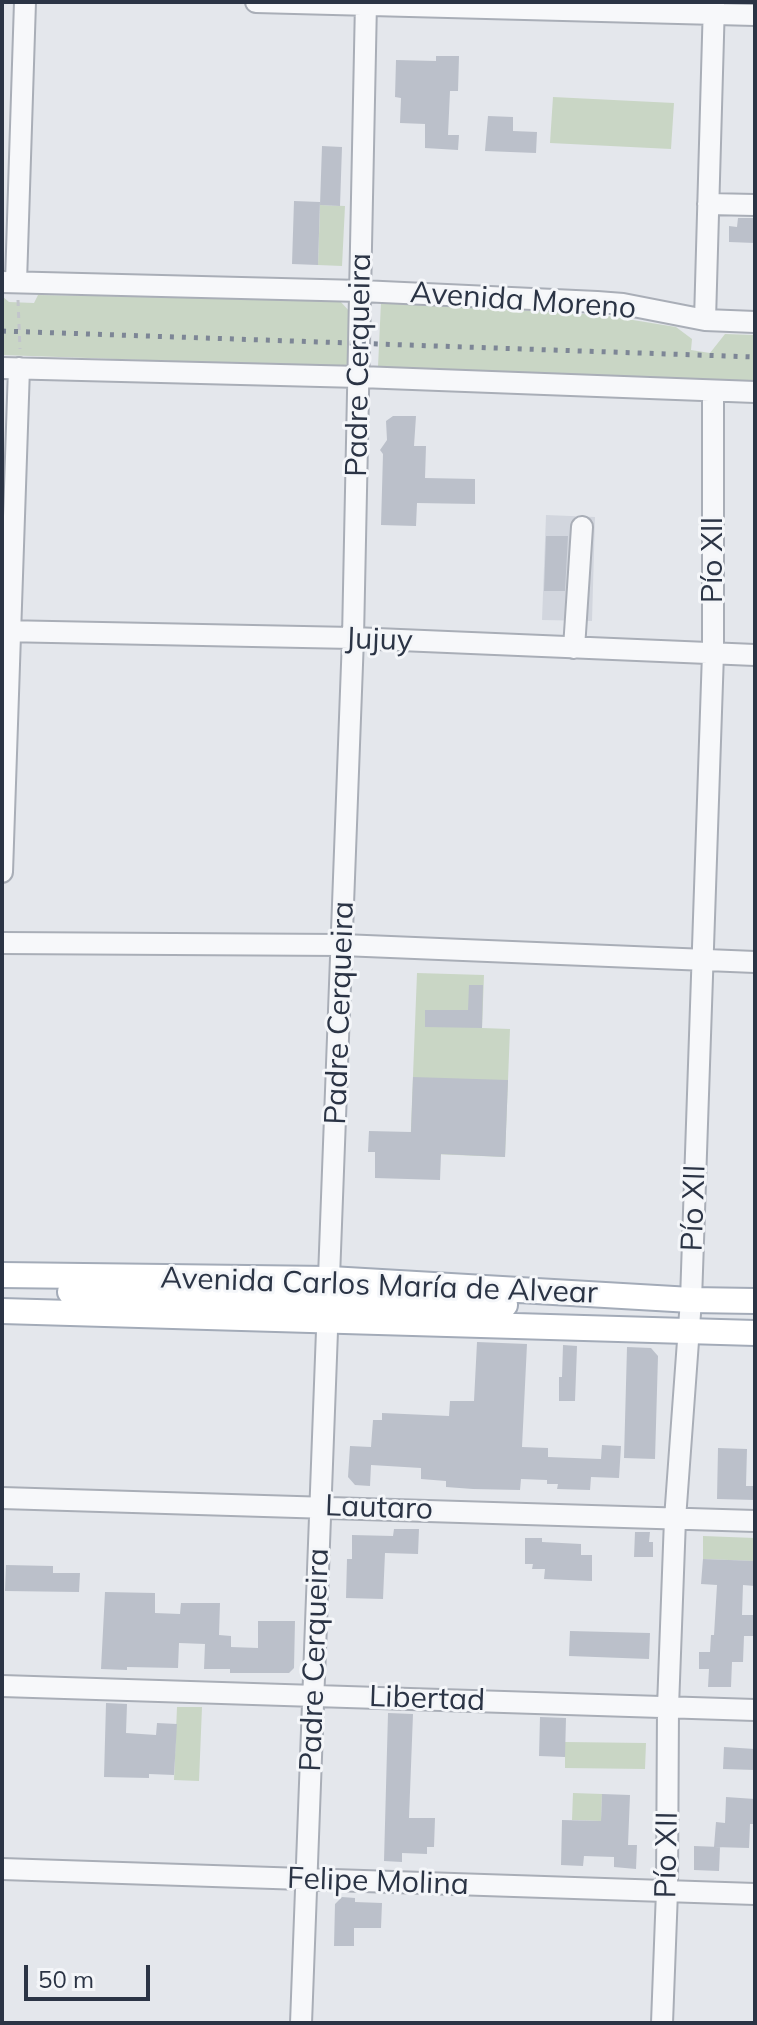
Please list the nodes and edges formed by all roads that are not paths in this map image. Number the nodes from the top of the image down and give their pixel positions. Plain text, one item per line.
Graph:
1 (25, 2) edge
2 (256, 2) edge
3 (366, 4) edge
4 (713, 8) edge
5 (755, 15) edge
6 (708, 204) junction
7 (755, 205) edge
8 (9, 282) edge
9 (361, 291) junction
10 (705, 320) junction
11 (755, 322) edge
12 (11, 368) edge
13 (360, 377) junction
14 (713, 392) junction
15 (755, 392) edge
16 (582, 527) dead end
17 (6, 631) edge
18 (353, 638) junction
19 (574, 648) junction
20 (713, 653) junction
21 (755, 655) edge
22 (2, 872) edge
23 (2, 943) edge
24 (342, 945) junction
25 (703, 960) junction
26 (755, 962) edge
27 (2, 1275) edge
28 (2, 1290) edge
29 (329, 1300) junction
30 (755, 1301) edge
31 (2, 1311) edge
32 (690, 1314) junction
33 (755, 1314) edge
34 (755, 1333) edge
35 (2, 1498) edge
36 (321, 1506) junction
37 (675, 1519) junction
38 (755, 1521) edge
39 (2, 1686) edge
40 (313, 1695) junction
41 (668, 1707) junction
42 (755, 1710) edge
43 (2, 1869) edge
44 (306, 1879) junction
45 (667, 1891) junction
46 (755, 1894) edge
47 (301, 2023) edge
48 (662, 2023) edge

1 - 8 street
2 - 3 street
3 - 4 street
3 - 9 street, Padre Cerqueira
4 - 5 street
4 - 6 street
6 - 7 street
6 - 10 street
8 - 9 street, Avenida Moreno
9 - 10 street, Avenida Moreno
9 - 13 street, Padre Cerqueira
10 - 11 street, Avenida Moreno
12 - 13 street
12 - 17 street
13 - 14 street
13 - 18 street, Padre Cerqueira
14 - 15 street
14 - 20 street, Pío XII
16 - 19 street
17 - 18 street, Jujuy
17 - 22 street
18 - 19 street, Jujuy
18 - 24 street, Padre Cerqueira
19 - 20 street, Jujuy
20 - 21 street, Jujuy
20 - 25 street, Pío XII
23 - 24 street
24 - 25 street
24 - 29 street, Padre Cerqueira
25 - 26 street
25 - 32 street, Pío XII
27 - 29 main road, Avenida Carlos María de Alvear
28 - 29 main road, Avenida Carlos María de Alvear
29 - 31 main road, Avenida Carlos María de Alvear
29 - 32 main road, Avenida Carlos María de Alvear
29 - 36 street, Padre Cerqueira
30 - 32 main road, Avenida Carlos María de Alvear
32 - 33 main road, Avenida Carlos María de Alvear
32 - 34 main road, Avenida Carlos María de Alvear
32 - 37 street, Pío XII
35 - 36 street, Lautaro
36 - 37 street, Lautaro
36 - 40 street, Padre Cerqueira
37 - 38 street, Lautaro
37 - 41 street, Pío XII
39 - 40 street, Libertad
40 - 41 street, Libertad
40 - 44 street, Padre Cerqueira
41 - 42 street, Libertad
41 - 45 street, Pío XII
43 - 44 street, Felipe Molina
44 - 45 street, Felipe Molina
44 - 47 street, Padre Cerqueira
45 - 46 street, Felipe Molina
45 - 48 street, Pío XII

